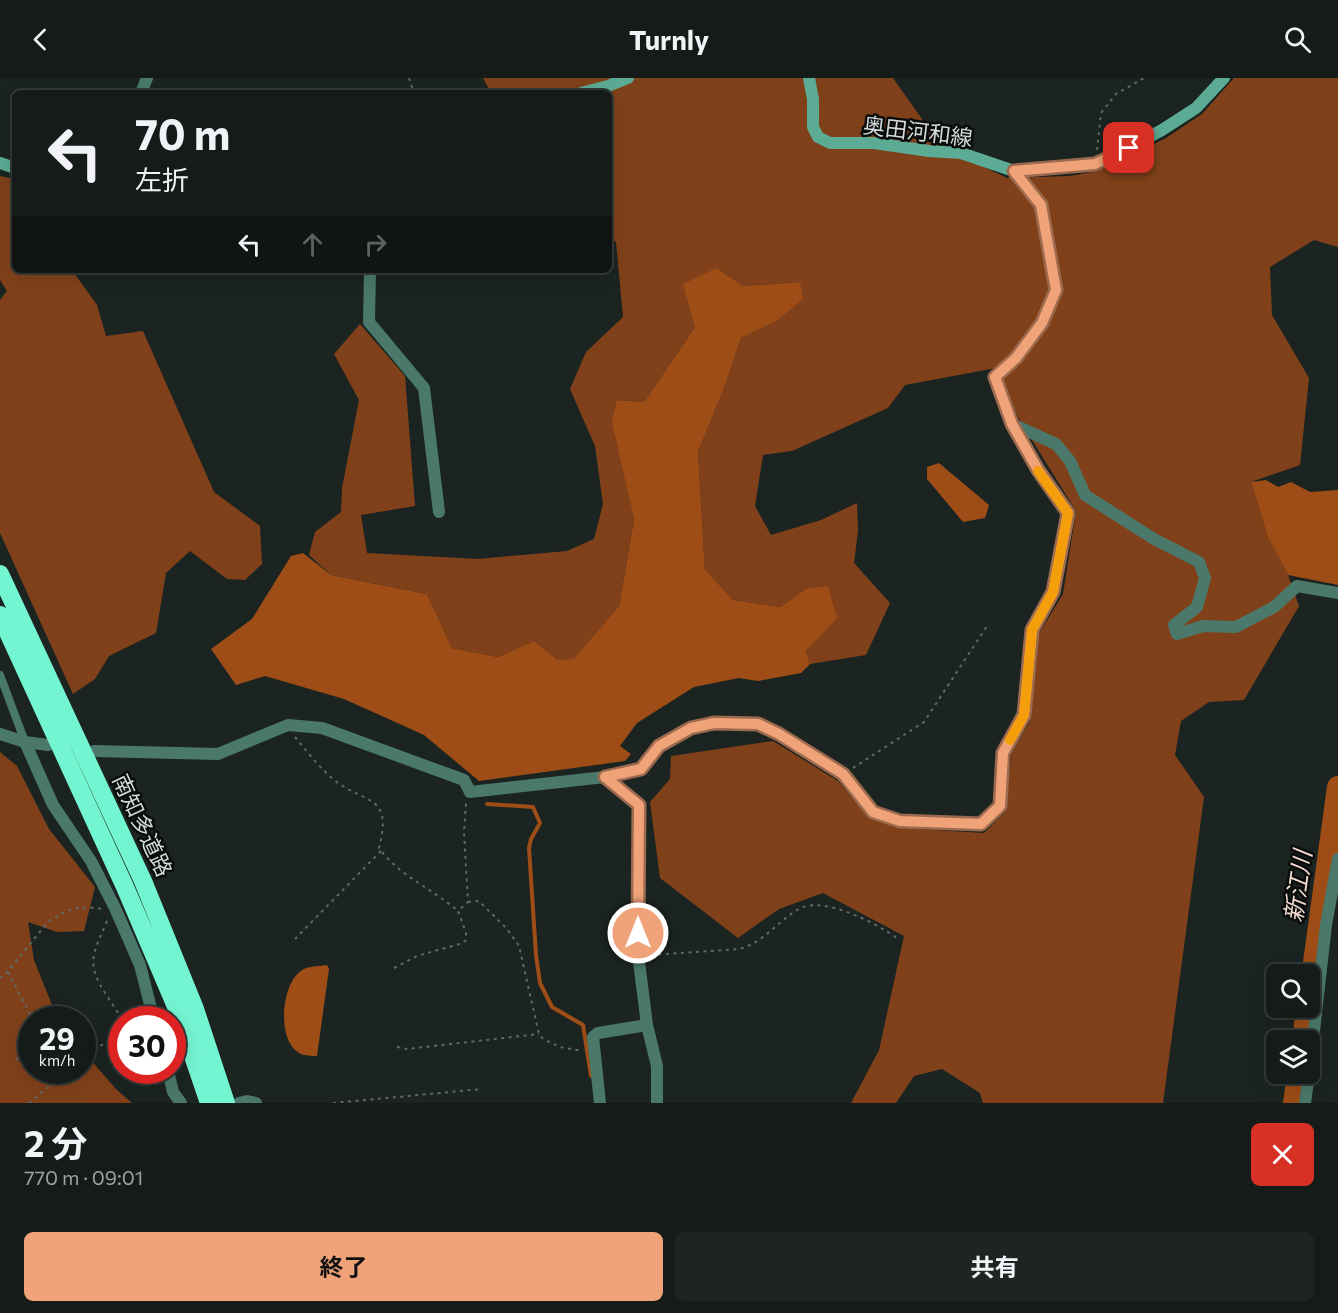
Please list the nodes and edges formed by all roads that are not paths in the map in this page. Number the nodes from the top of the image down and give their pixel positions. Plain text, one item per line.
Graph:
1 (628, 78) edge
2 (809, 78) edge
3 (1224, 78) edge
4 (593, 90) edge
5 (1014, 171) junction
6 (370, 273) edge
7 (1012, 424) junction
8 (439, 512) dead end
9 (0, 574) edge
10 (1338, 593) edge
11 (0, 615) edge
12 (0, 675) edge
13 (0, 734) edge
14 (25, 742) junction
15 (48, 745) dead end
16 (94, 751) dead end
17 (605, 777) junction
18 (1338, 859) edge
19 (1332, 926) edge
20 (152, 1006) edge
21 (647, 1025) junction
22 (1316, 1030) edge
23 (171, 1084) edge
24 (1308, 1084) edge
25 (239, 1102) edge
26 (181, 1103) edge
27 (209, 1103) edge
28 (226, 1103) edge
29 (256, 1103) edge
30 (600, 1103) edge
31 (657, 1103) edge
32 (1305, 1103) edge

1 - 4 main road
2 - 5 main road, 奥田河和線
3 - 5 main road, 奥田河和線
5 - 7 street
6 - 8 street
7 - 10 street
7 - 17 street
9 - 28 highway, 南知多道路
11 - 27 highway, 南知多道路
12 - 14 lane
13 - 14 street
14 - 15 street
14 - 20 street
16 - 17 street
17 - 21 street
18 - 19 street
19 - 22 street
21 - 30 street
21 - 31 street
23 - 26 street
24 - 32 street
25 - 29 street

